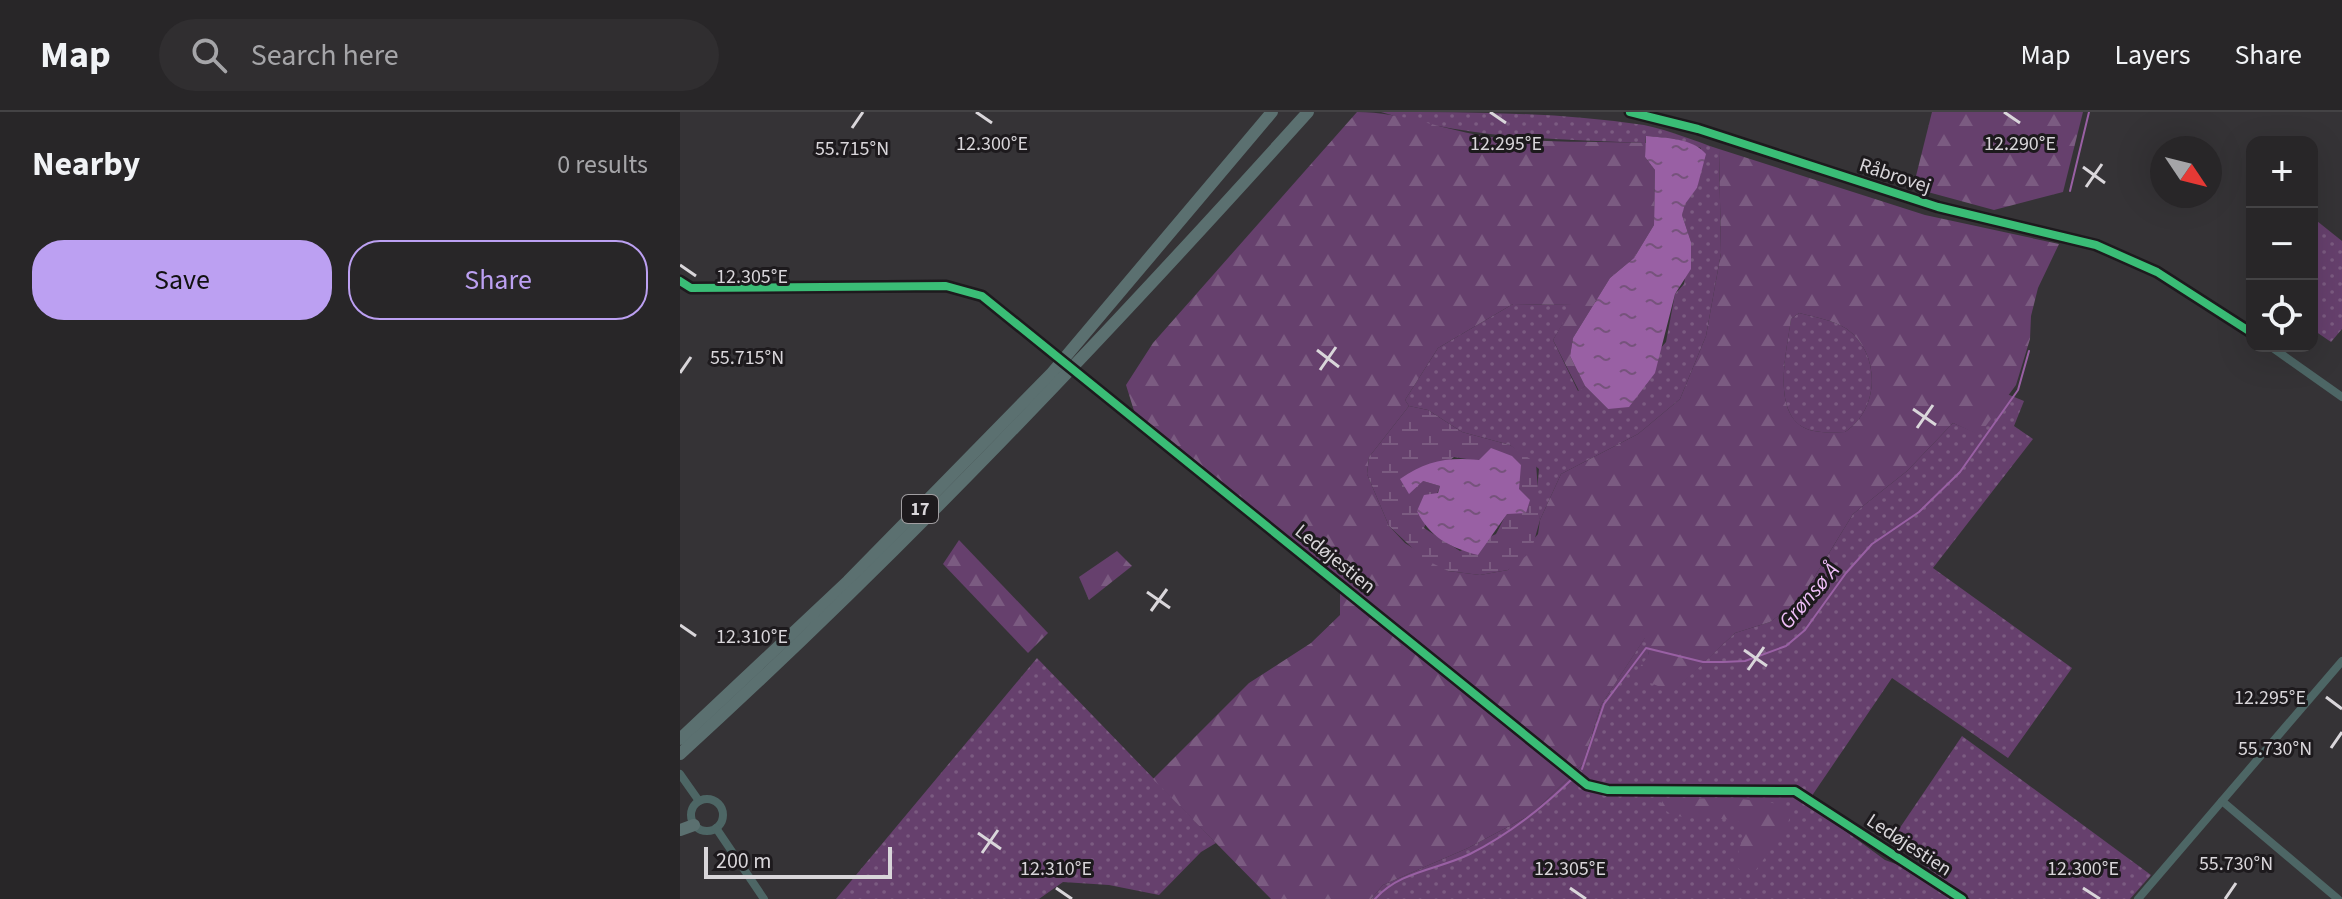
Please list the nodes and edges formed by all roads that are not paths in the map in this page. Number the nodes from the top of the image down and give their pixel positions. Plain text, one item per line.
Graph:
1 (1272, 112) edge
2 (1308, 112) edge
3 (1630, 112) edge
4 (2246, 329) edge
5 (2278, 352) edge
6 (2342, 397) edge
7 (2342, 661) edge
8 (680, 739) edge
9 (680, 754) edge
10 (682, 778) edge
11 (699, 801) junction
12 (2222, 801) junction
13 (694, 825) junction
14 (716, 828) junction
15 (680, 830) edge
16 (764, 899) edge
17 (2138, 899) edge
18 (2338, 899) edge

1 - 8 highway, 17
2 - 9 highway, 17
3 - 4 street, Råbrovej
5 - 6 street
7 - 12 street
10 - 11 street
11 - 13 street
11 - 14 street
12 - 17 street
12 - 18 street
13 - 14 street
13 - 15 highway
14 - 16 street

